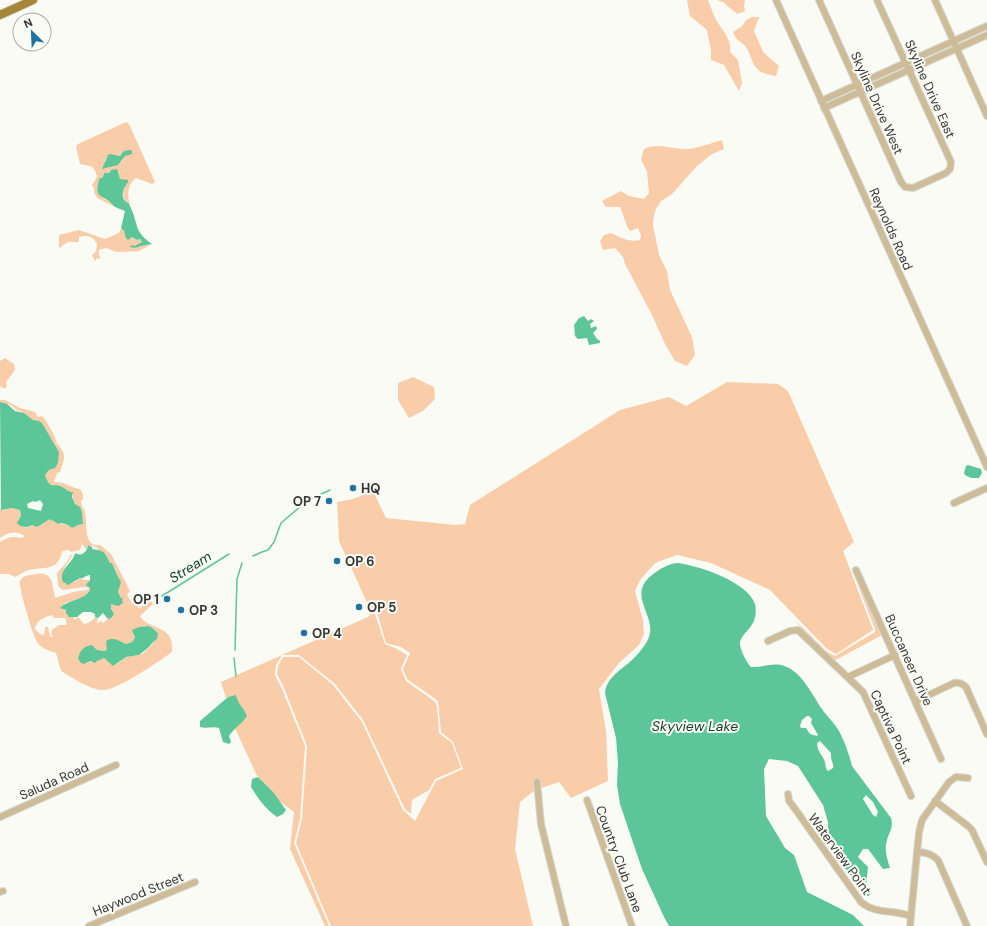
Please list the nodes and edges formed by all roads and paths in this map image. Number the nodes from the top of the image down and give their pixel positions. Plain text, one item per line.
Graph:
1 (33, 0) edge
2 (776, 0) edge
3 (819, 0) edge
4 (877, 0) edge
5 (935, 0) edge
6 (0, 15) edge
7 (987, 26) edge
8 (987, 35) edge
9 (954, 41) junction
10 (957, 48) junction
11 (906, 63) junction
12 (908, 70) junction
13 (857, 85) junction
14 (860, 92) junction
15 (821, 101) junction
16 (824, 108) junction
17 (987, 116) edge
18 (932, 180) joint
19 (987, 467) edge
20 (987, 488) edge
21 (954, 503) dead end
22 (856, 570) dead end
23 (768, 641) dead end
24 (895, 655) junction
25 (848, 677) junction
26 (916, 701) junction
27 (987, 734) edge
28 (941, 759) dead end
29 (116, 765) dead end
30 (968, 778) dead end
31 (537, 782) dead end
32 (788, 794) dead end
33 (911, 796) dead end
34 (587, 800) dead end
35 (935, 801) junction
36 (0, 817) edge
37 (917, 852) junction
38 (987, 862) edge
39 (195, 882) dead end
40 (910, 916) junction
41 (88, 926) edge
42 (566, 926) edge
43 (632, 926) edge
44 (910, 926) edge
45 (967, 926) edge

1 - 6 main road
2 - 15 street, Reynolds Road
3 - 13 street, Skyline Drive West
4 - 11 street, Skyline Drive East
5 - 9 street
7 - 9 street
8 - 10 street
9 - 10 street
9 - 11 street
10 - 12 street
10 - 17 street
11 - 12 street, Skyline Drive East
11 - 13 street
12 - 14 street
12 - 18 street, Skyline Drive East
13 - 14 street, Skyline Drive West
13 - 15 street
14 - 16 street
14 - 18 street, Skyline Drive West
15 - 16 street, Reynolds Road
16 - 19 street, Reynolds Road
20 - 21 street
22 - 24 street, Buccaneer Drive
23 - 25 street, Captiva Point
24 - 25 street
24 - 26 street, Buccaneer Drive
25 - 33 street, Captiva Point
26 - 27 street
26 - 28 street, Buccaneer Drive
29 - 36 street, Saluda Road
30 - 35 street
31 - 42 street
32 - 40 street, Waterview Point
34 - 43 street, Country Club Lane
35 - 37 street
35 - 38 street
37 - 40 street
37 - 45 street
39 - 41 street, Haywood Street
40 - 44 street

